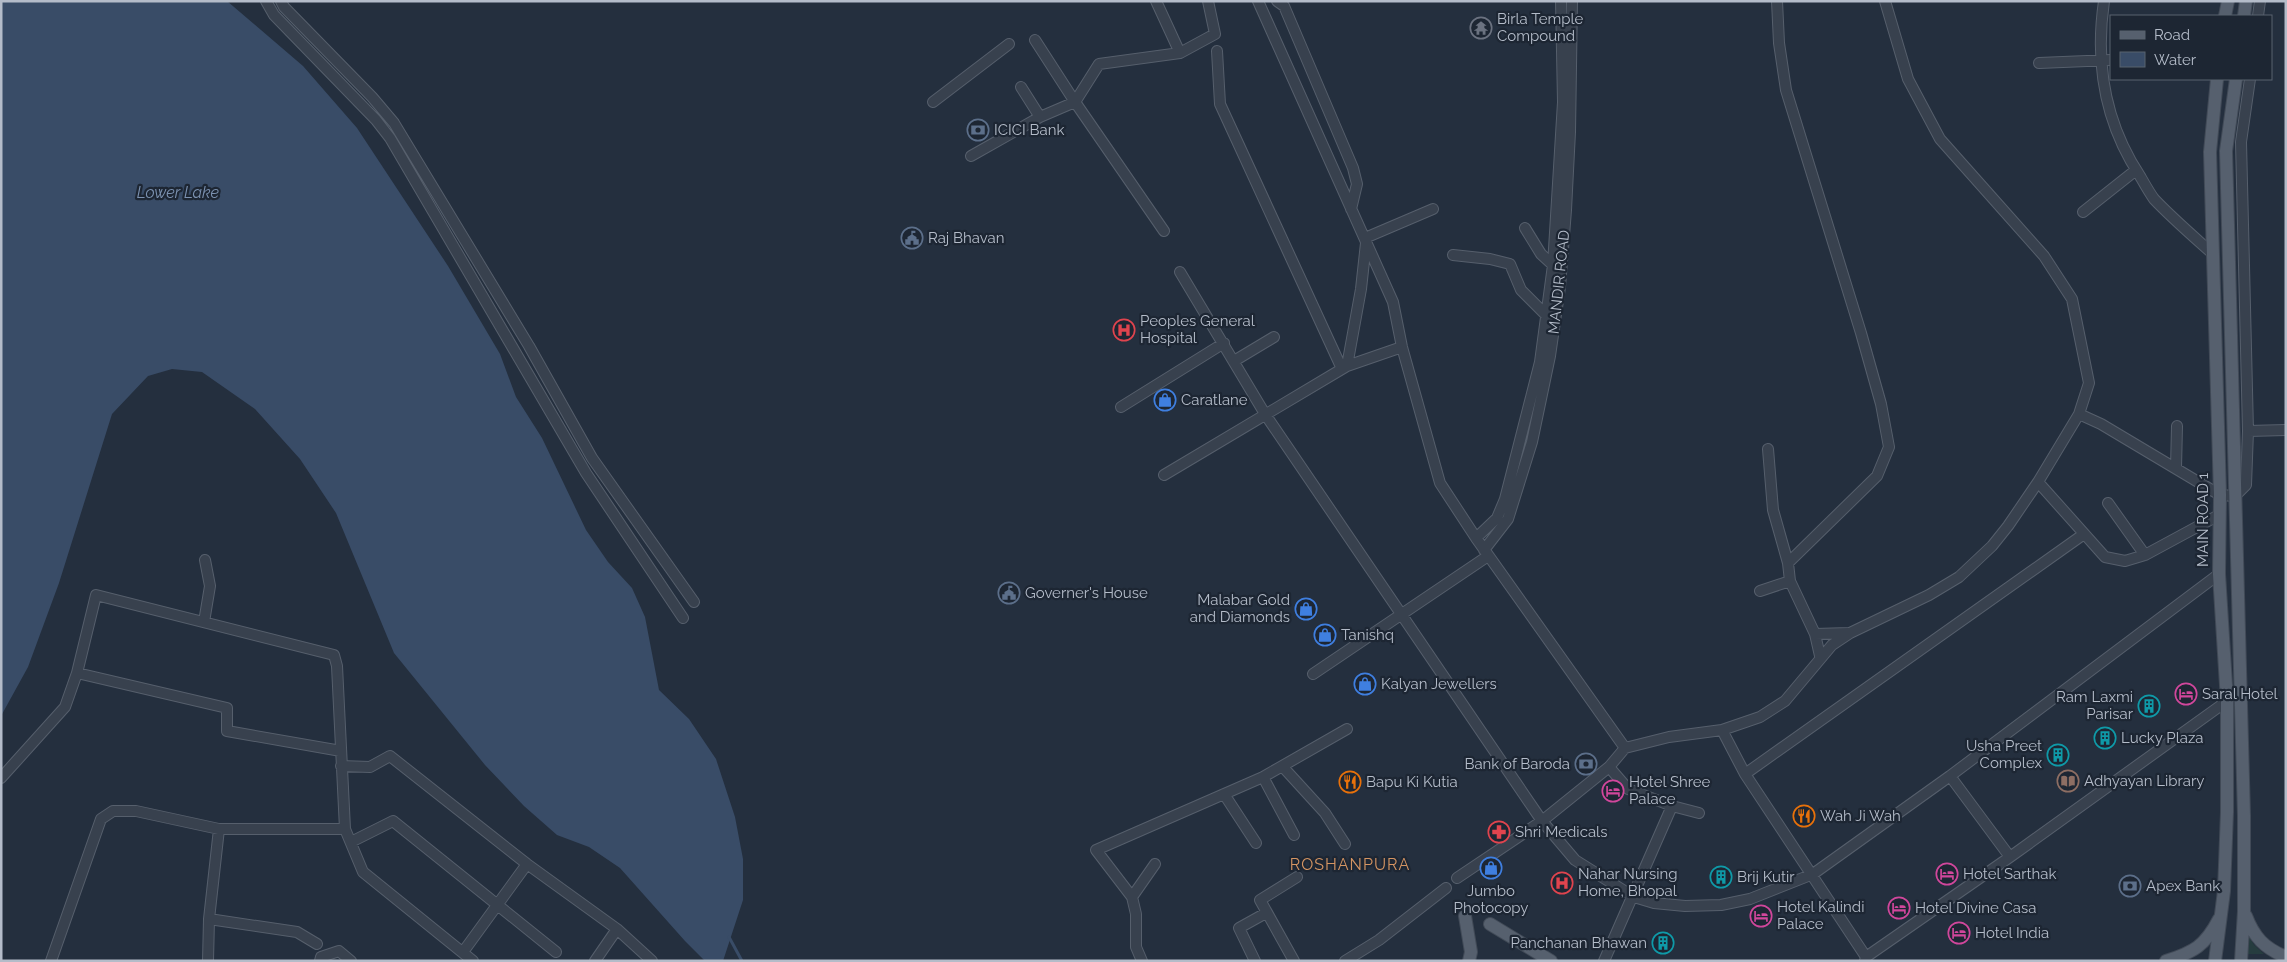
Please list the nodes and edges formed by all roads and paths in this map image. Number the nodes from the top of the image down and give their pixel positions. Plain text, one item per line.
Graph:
1 (266, 1) edge
2 (281, 1) edge
3 (1156, 1) edge
4 (1208, 1) edge
5 (1258, 1) edge
6 (1277, 1) edge
7 (1561, 1) edge
8 (1572, 1) edge
9 (1778, 1) edge
10 (1885, 1) edge
11 (2104, 1) edge
12 (2228, 1) edge
13 (2246, 1) edge
14 (2260, 1) edge
15 (2225, 15) edge
16 (2244, 15) edge
17 (2258, 15) edge
18 (1035, 40) dead end
19 (1009, 44) dead end
20 (1217, 51) dead end
21 (1180, 53) junction
22 (2100, 60) junction
23 (2110, 60) edge
24 (2039, 63) dead end
25 (2217, 80) edge
26 (2236, 80) edge
27 (2250, 80) edge
28 (1021, 87) dead end
29 (933, 102) dead end
30 (1075, 102) junction
31 (1040, 118) junction
32 (971, 156) dead end
33 (2136, 170) junction
34 (1351, 208) junction
35 (1433, 209) dead end
36 (2083, 212) dead end
37 (1525, 228) dead end
38 (1164, 231) dead end
39 (1365, 240) junction
40 (2212, 254) junction
41 (1453, 255) dead end
42 (1553, 265) junction
43 (1180, 272) dead end
44 (1546, 315) junction
45 (1274, 337) dead end
46 (1224, 343) junction
47 (1402, 348) junction
48 (1234, 361) junction
49 (1345, 367) junction
50 (1121, 407) dead end
51 (1265, 414) junction
52 (2079, 414) junction
53 (2177, 426) dead end
54 (2286, 430) edge
55 (2248, 431) junction
56 (1768, 449) dead end
57 (2176, 468) junction
58 (1164, 475) dead end
59 (2038, 482) junction
60 (2220, 495) junction
61 (2235, 496) junction
62 (2108, 503) dead end
63 (2219, 515) junction
64 (2084, 534) junction
65 (1476, 538) junction
66 (1486, 553) junction
67 (2145, 555) junction
68 (205, 560) dead end
69 (1788, 563) junction
70 (2219, 574) junction
71 (1790, 581) junction
72 (1760, 591) dead end
73 (694, 602) dead end
74 (1400, 614) junction
75 (683, 618) dead end
76 (204, 622) junction
77 (1850, 633) junction
78 (1814, 634) junction
79 (1820, 656) junction
80 (77, 673) junction
81 (1312, 674) dead end
82 (2227, 701) junction
83 (1347, 729) dead end
84 (1722, 730) junction
85 (1624, 748) junction
86 (341, 751) junction
87 (341, 766) junction
88 (1283, 767) junction
89 (1609, 768) junction
90 (1745, 774) junction
91 (1950, 776) junction
92 (1263, 777) junction
93 (1, 778) edge
94 (1224, 794) junction
95 (1672, 806) junction
96 (1699, 813) dead end
97 (1542, 821) junction
98 (219, 829) junction
99 (345, 829) junction
100 (1294, 835) dead end
101 (351, 842) junction
102 (1256, 843) dead end
103 (1345, 844) dead end
104 (2010, 857) junction
105 (527, 864) junction
106 (1155, 864) dead end
107 (1812, 874) junction
108 (1296, 877) dead end
109 (1457, 878) dead end
110 (1446, 888) dead end
111 (1634, 897) junction
112 (1132, 898) junction
113 (497, 905) junction
114 (2244, 911) junction
115 (1266, 913) junction
116 (2222, 914) junction
117 (1465, 916) dead end
118 (209, 919) junction
119 (1490, 924) dead end
120 (617, 929) junction
121 (317, 944) dead end
122 (463, 952) junction
123 (556, 952) dead end
124 (2286, 957) edge
125 (1866, 959) edge
126 (51, 961) edge
127 (208, 961) edge
128 (320, 961) edge
129 (351, 961) edge
130 (473, 961) edge
131 (595, 961) edge
132 (652, 961) edge
133 (1142, 961) edge
134 (1255, 961) edge
135 (1294, 961) edge
136 (1345, 961) edge
137 (1469, 961) edge
138 (1551, 961) edge
139 (1604, 961) edge
140 (2166, 961) edge
141 (2215, 961) edge
142 (2241, 961) edge

1 - 75 street
2 - 73 street
3 - 21 street
4 - 21 street
5 - 34 street
6 - 34 street
7 - 42 street, MANDIR ROAD
8 - 66 street, MANDIR ROAD
9 - 69 street
10 - 52 street
11 - 22 street
12 - 15 main road
13 - 16 main road
14 - 17 street
18 - 30 street
19 - 29 street
20 - 49 street
21 - 30 street
22 - 23 street
22 - 24 street
22 - 33 street
25 - 40 main road, MAIN ROAD 1
26 - 61 main road, MAIN ROAD 1
27 - 55 street
28 - 31 street
30 - 31 street
30 - 38 street
31 - 32 street
33 - 36 street
33 - 40 street
34 - 39 street
35 - 39 street
37 - 42 street
39 - 47 street
39 - 49 street
40 - 60 main road, MAIN ROAD 1
41 - 44 street
42 - 44 street, MANDIR ROAD
43 - 46 street
44 - 65 street, MANDIR ROAD
45 - 48 street
46 - 48 street
46 - 50 street
47 - 49 street
47 - 65 street
48 - 51 street
49 - 51 street
51 - 58 street
51 - 74 street
52 - 57 street
52 - 59 street
53 - 57 street
54 - 55 street
55 - 61 street
56 - 69 street
57 - 60 street
59 - 64 street
59 - 77 street
60 - 61 street
60 - 63 main road, MAIN ROAD 1
61 - 114 main road, MAIN ROAD 1
62 - 67 street
63 - 67 street
63 - 70 main road, MAIN ROAD 1
64 - 67 street
64 - 90 street
65 - 66 street
66 - 74 street, MANDIR ROAD
66 - 85 street
68 - 76 street
69 - 71 street
70 - 82 main road, MAIN ROAD 1
70 - 91 street
71 - 72 street
71 - 78 street
74 - 81 street, MANDIR ROAD
74 - 97 street
76 - 80 street
76 - 86 street
77 - 78 street
77 - 79 street
78 - 79 street
79 - 84 street
80 - 86 street
80 - 93 street
82 - 104 street
82 - 116 main road, MAIN ROAD 1
83 - 88 street
84 - 85 street
84 - 90 street
85 - 89 street
86 - 87 street
87 - 99 street
87 - 105 street
88 - 92 street
88 - 103 street
89 - 95 street
89 - 97 street
90 - 107 street
91 - 104 street
91 - 107 street
92 - 94 street
92 - 100 street
94 - 102 street
94 - 112 street
95 - 96 street
95 - 111 street
97 - 109 street
97 - 111 street
98 - 99 street
98 - 118 street
98 - 126 street
99 - 101 street
101 - 113 street
101 - 122 street
104 - 125 street
105 - 113 street
105 - 120 street
106 - 112 street
107 - 111 street
107 - 125 street
108 - 115 street
110 - 136 street
111 - 139 street
112 - 133 street
113 - 122 street
113 - 123 street
114 - 124 main road
114 - 142 main road, MAIN ROAD 1
115 - 134 street
115 - 135 street
116 - 140 main road
116 - 141 main road, MAIN ROAD 1
117 - 137 main road
118 - 121 street
118 - 127 street
119 - 138 main road
120 - 131 street
120 - 132 street
122 - 130 street
128 - 129 street

